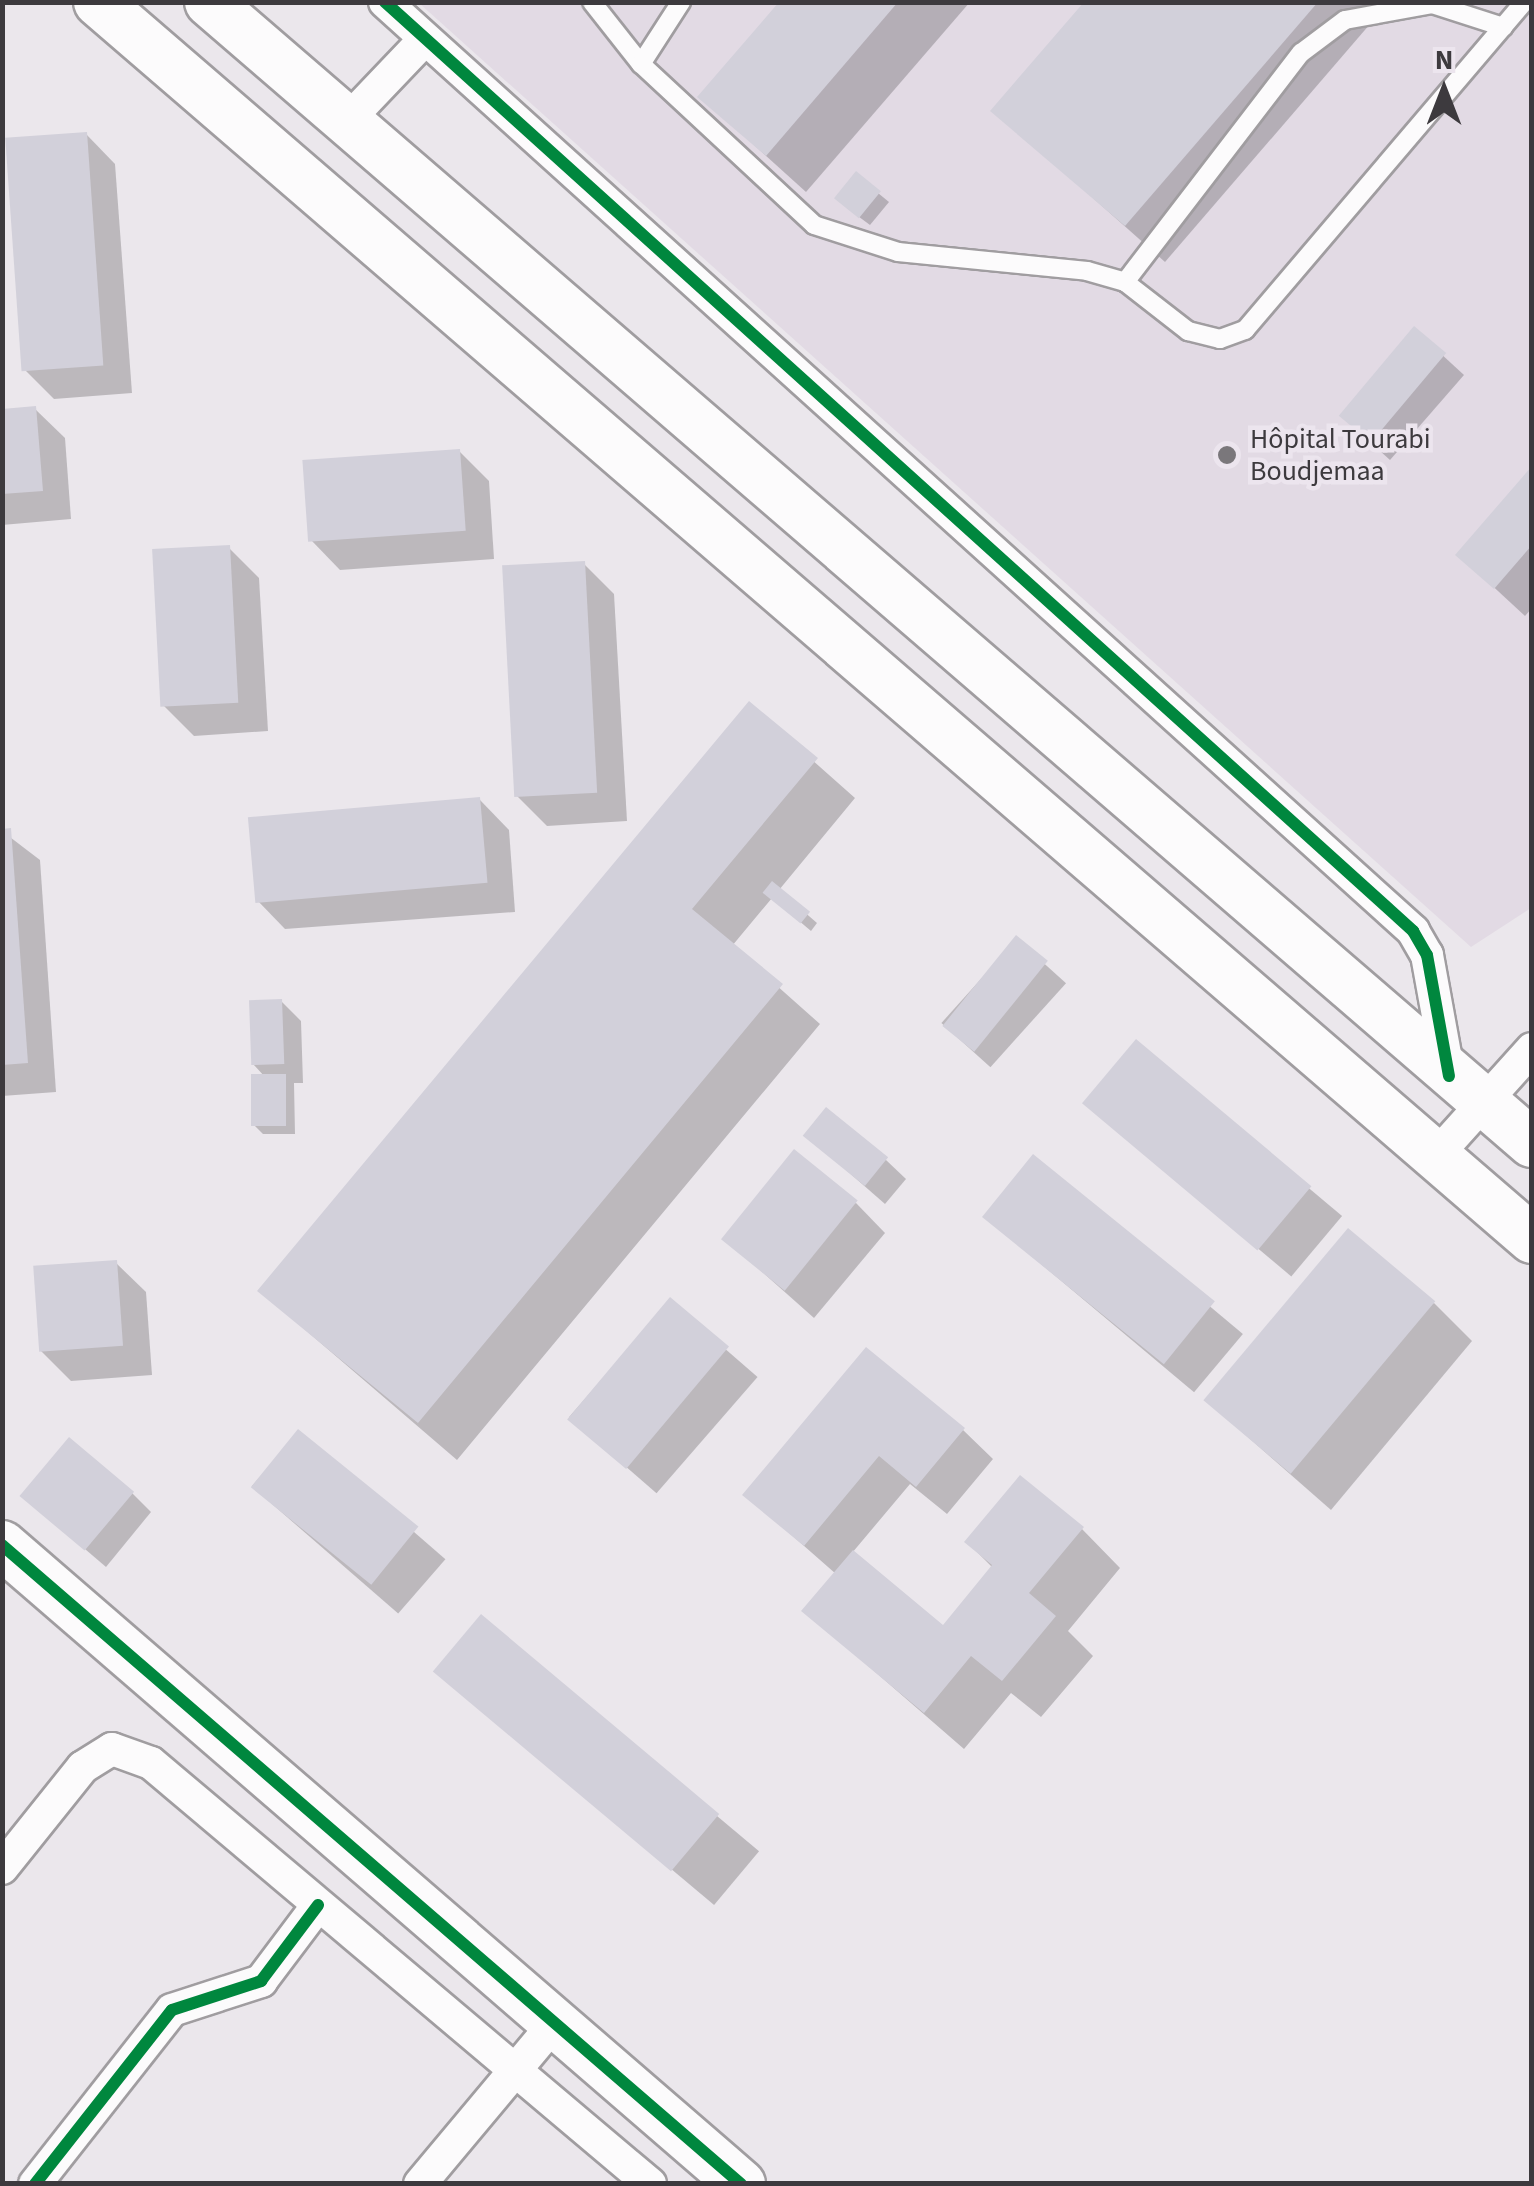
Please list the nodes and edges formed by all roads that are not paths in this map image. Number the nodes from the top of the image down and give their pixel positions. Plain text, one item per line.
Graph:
1 (98, 2) edge
2 (210, 2) edge
3 (386, 2) edge
4 (592, 2) edge
5 (680, 2) edge
6 (1524, 2) edge
7 (1502, 27) junction
8 (422, 42) junction
9 (641, 64) junction
10 (344, 124) junction
11 (1125, 282) junction
12 (1532, 1049) edge
13 (1464, 1089) junction
14 (1532, 1143) edge
15 (1433, 1160) junction
16 (1526, 1223) edge
17 (2, 1545) edge
18 (2, 1868) edge
19 (318, 1905) junction
20 (553, 2025) junction
21 (517, 2068) junction
22 (35, 2184) edge
23 (420, 2184) edge
24 (650, 2184) edge
25 (741, 2184) edge

1 - 15 main road
2 - 10 main road
3 - 8 street
4 - 9 lane
5 - 9 lane
6 - 7 lane
7 - 11 lane
7 - 11 lane
8 - 10 street
8 - 13 street
9 - 11 lane
10 - 13 main road
12 - 13 street
13 - 14 main road
13 - 15 street
15 - 16 main road
17 - 20 main road
18 - 19 street
19 - 21 street
19 - 22 street
20 - 21 street
20 - 25 main road
21 - 23 street
21 - 24 street

